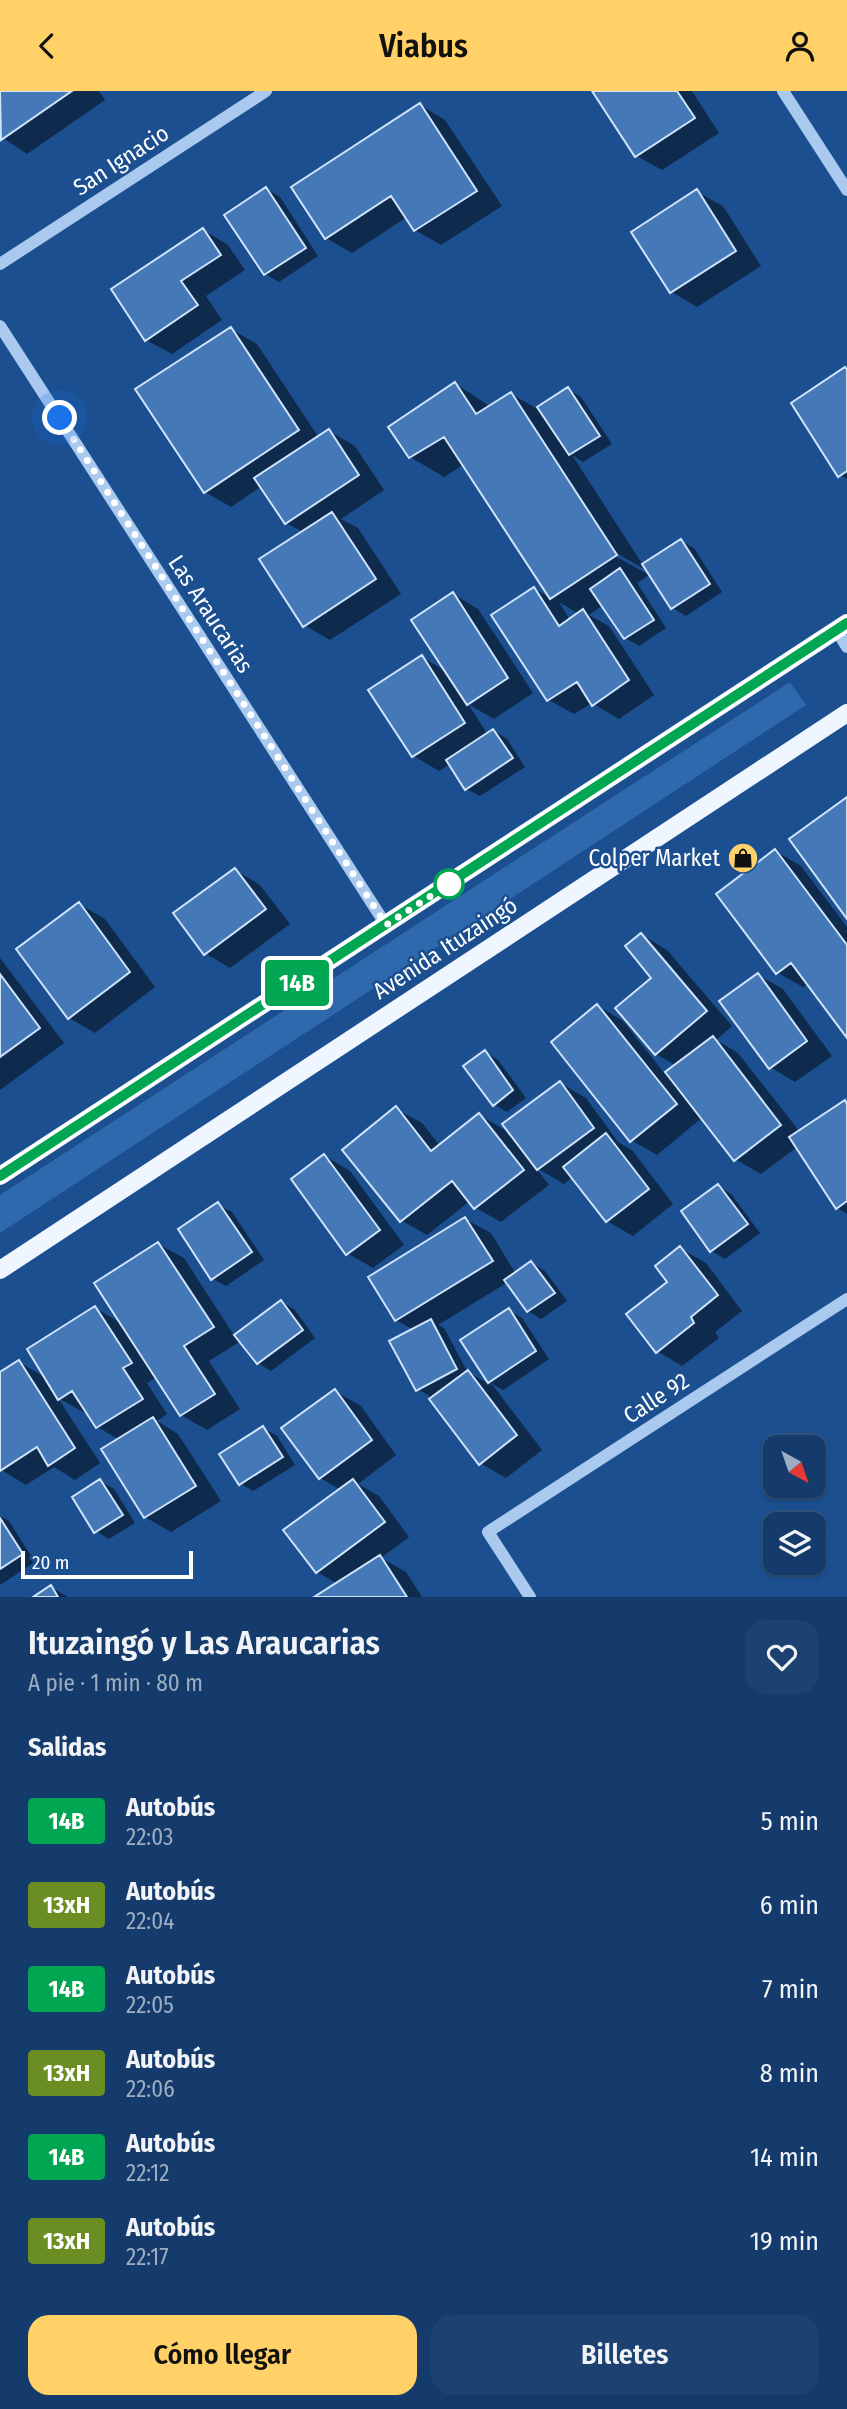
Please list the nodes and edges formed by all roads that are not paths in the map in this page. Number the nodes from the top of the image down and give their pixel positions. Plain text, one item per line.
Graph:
1 (266, 91) edge
2 (783, 91) edge
3 (847, 190) edge
4 (0, 264) edge
5 (0, 326) edge
6 (842, 626) edge
7 (847, 647) edge
8 (847, 713) edge
9 (386, 925) junction
10 (0, 1176) edge
11 (0, 1270) edge
12 (847, 1299) edge
13 (530, 1597) edge

1 - 4 street, San Ignacio
2 - 3 street
5 - 9 street, Las Araucarias
6 - 7 street
6 - 9 main road
8 - 11 main road, Avenida Ituzaingó
9 - 10 main road
12 - 13 street, Calle 92

